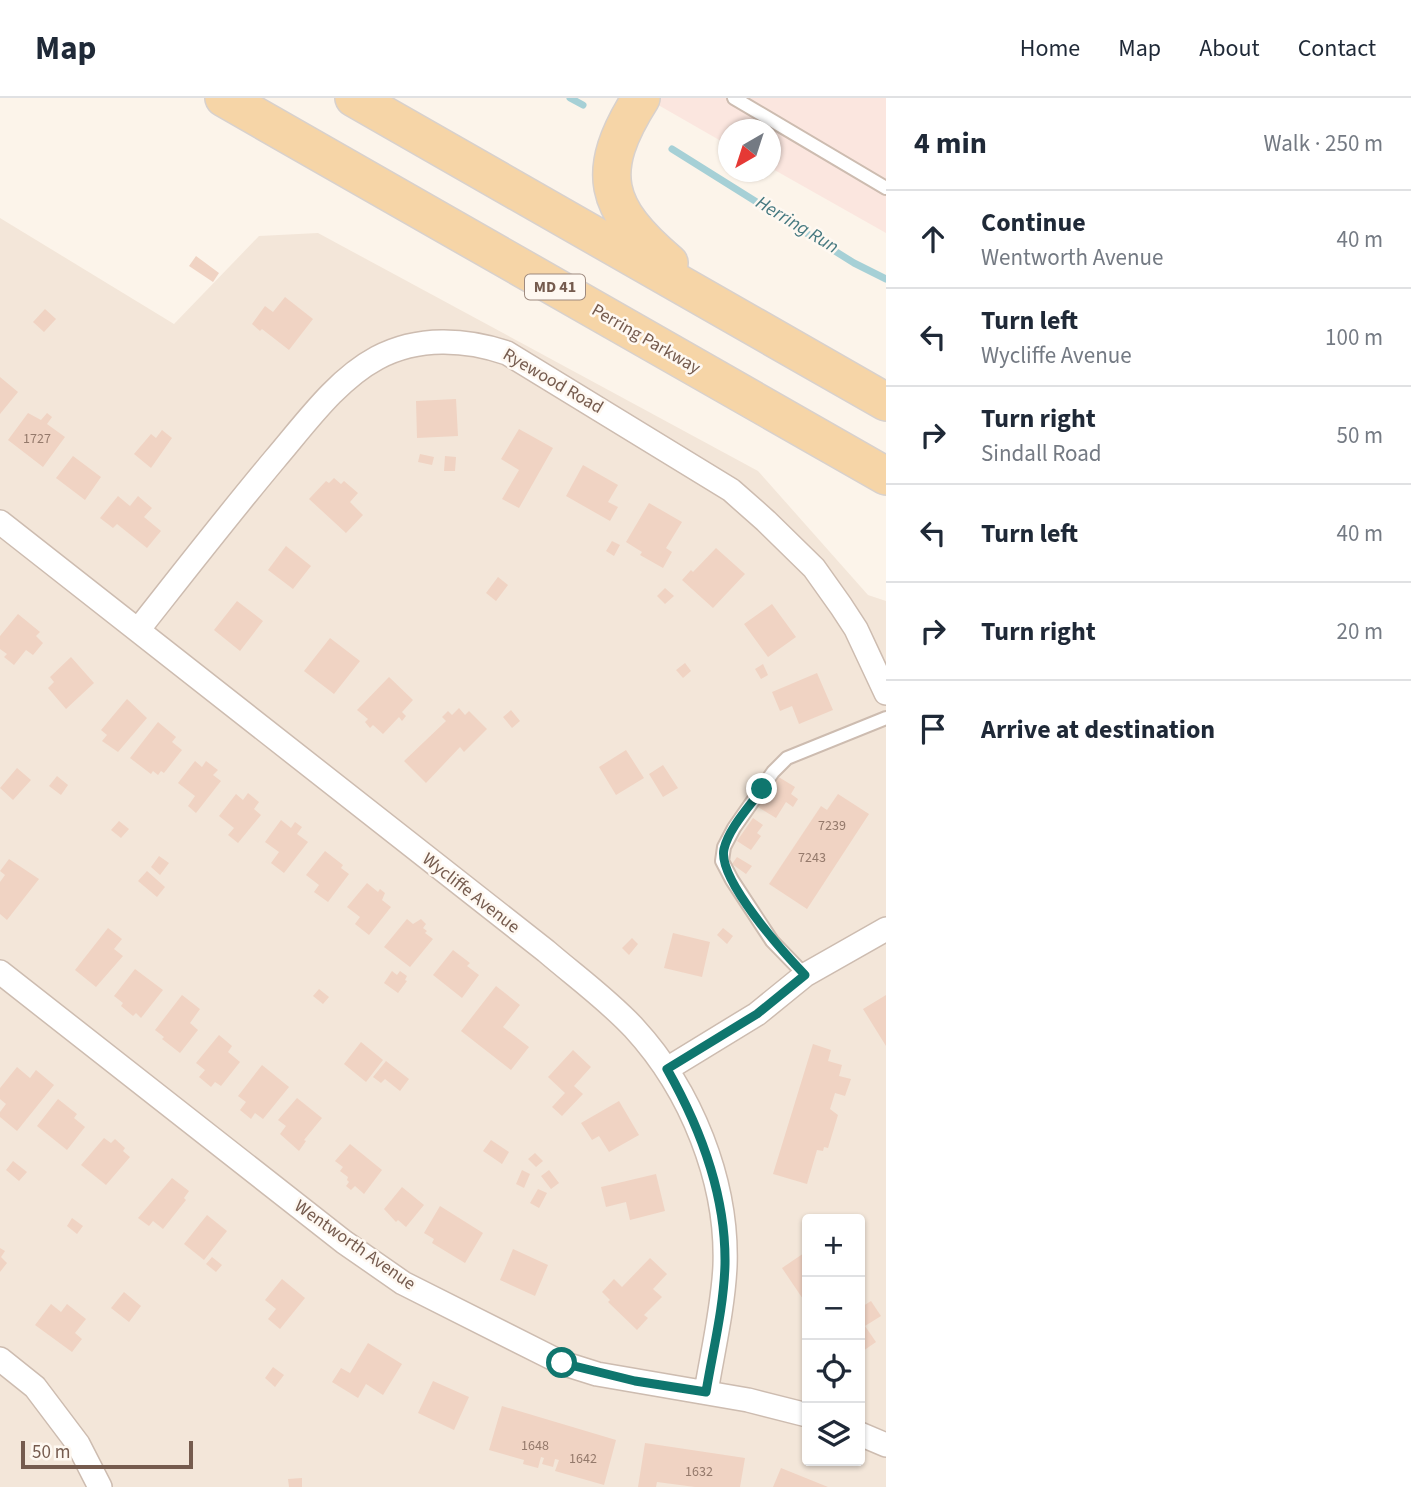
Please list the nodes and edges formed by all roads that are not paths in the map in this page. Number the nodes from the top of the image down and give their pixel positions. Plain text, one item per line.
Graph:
1 (224, 98) edge
2 (354, 98) edge
3 (641, 98) edge
4 (736, 98) edge
5 (886, 188) edge
6 (729, 313) junction
7 (886, 402) edge
8 (886, 476) edge
9 (0, 522) edge
10 (138, 631) junction
11 (886, 693) edge
12 (886, 718) edge
13 (886, 929) edge
14 (0, 972) edge
15 (805, 975) junction
16 (667, 1069) junction
17 (0, 1360) edge
18 (706, 1392) junction
19 (802, 1414) edge
20 (865, 1436) edge
21 (886, 1445) edge
22 (100, 1487) edge

1 - 8 main road, Perring Parkway / MD 41
2 - 6 main road
3 - 6 main road
4 - 5 lane
6 - 7 main road
9 - 10 street, Wycliffe Avenue
10 - 11 street, Ryewood Road
10 - 16 street, Wycliffe Avenue
12 - 15 lane
13 - 15 street
14 - 18 street, Wentworth Avenue
15 - 16 street
16 - 18 street, Wycliffe Avenue
17 - 22 street
18 - 19 street, Wentworth Avenue
20 - 21 street

